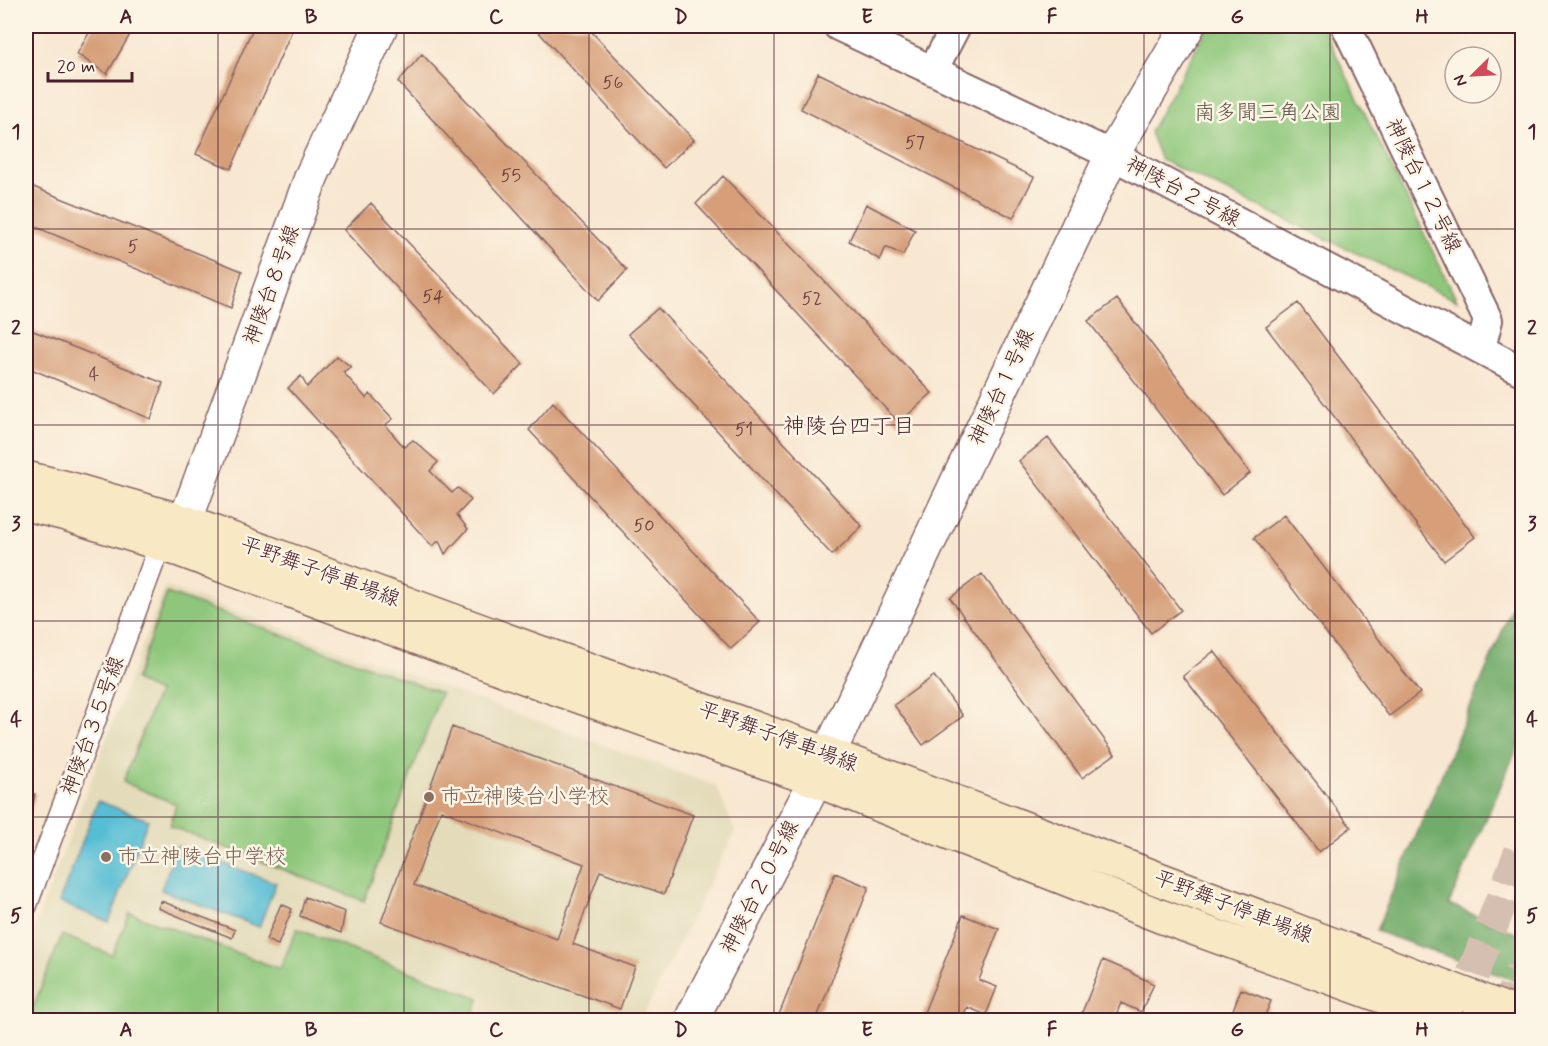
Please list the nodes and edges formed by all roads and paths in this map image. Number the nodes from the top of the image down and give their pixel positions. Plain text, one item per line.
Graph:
1 (381, 26) edge
2 (838, 26) edge
3 (956, 26) edge
4 (1188, 26) edge
5 (1346, 26) edge
6 (933, 70) junction
7 (1112, 155) junction
8 (1481, 348) junction
9 (1522, 371) edge
10 (26, 478) edge
11 (26, 504) edge
12 (175, 539) junction
13 (822, 767) junction
14 (26, 906) edge
15 (1522, 1017) edge
16 (690, 1020) edge
17 (1448, 1020) edge

1 - 12 street, 神陵台８号線
2 - 6 street, 神陵台２号線
3 - 6 street
4 - 7 street, 神陵台１号線
5 - 8 street, 神陵台１２号線
6 - 7 street, 神陵台２号線
7 - 8 street, 神陵台２号線
7 - 13 street, 神陵台１号線
8 - 9 street, 神陵台２号線
10 - 12 main road, 平野舞子停車場線
11 - 12 main road, 平野舞子停車場線
12 - 13 main road, 平野舞子停車場線
12 - 14 street, 神陵台３５号線
13 - 15 main road, 平野舞子停車場線
13 - 16 street, 神陵台２０号線
13 - 17 main road, 平野舞子停車場線

